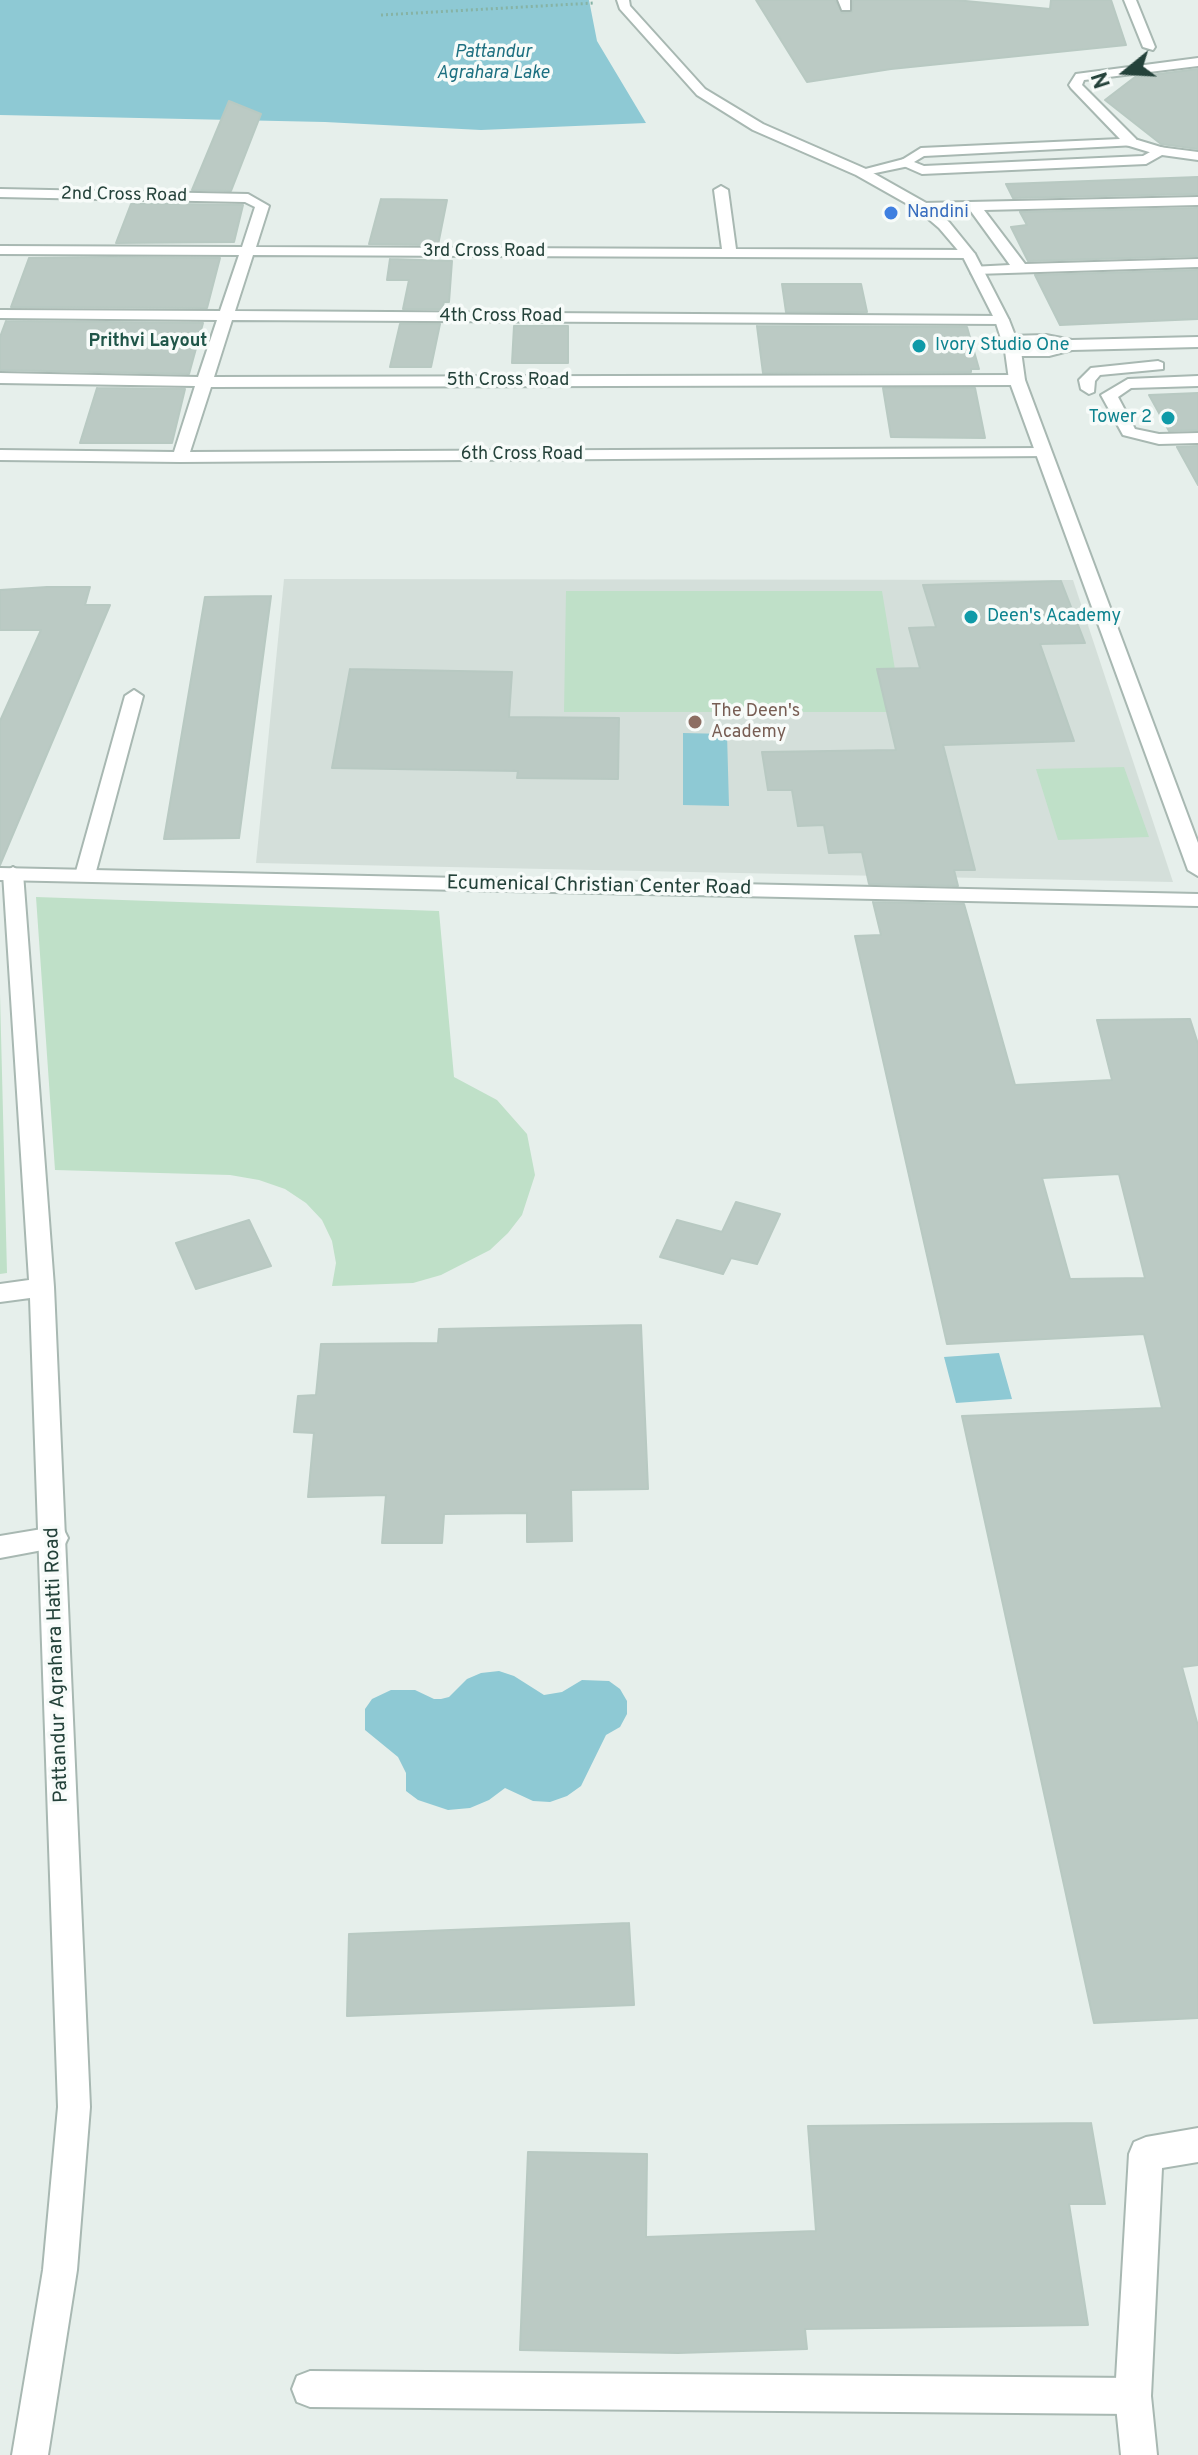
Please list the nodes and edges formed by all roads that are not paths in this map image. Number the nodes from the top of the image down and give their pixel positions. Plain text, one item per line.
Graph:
1 (1130, 0) edge
2 (623, 1) edge
3 (1149, 47) dead end
4 (1198, 62) edge
5 (1131, 142) junction
6 (1159, 151) junction
7 (1198, 156) edge
8 (904, 163) junction
9 (861, 172) junction
10 (721, 190) dead end
11 (0, 193) edge
12 (1198, 201) edge
13 (923, 207) junction
14 (975, 207) junction
15 (0, 250) edge
16 (248, 251) junction
17 (730, 253) junction
18 (968, 254) junction
19 (1198, 263) edge
20 (1021, 269) junction
21 (976, 270) junction
22 (0, 314) edge
23 (228, 315) junction
24 (1002, 320) junction
25 (1198, 342) edge
26 (1010, 346) junction
27 (1198, 365) edge
28 (0, 378) edge
29 (1017, 380) junction
30 (1198, 381) edge
31 (207, 382) junction
32 (1089, 389) dead end
33 (1198, 438) edge
34 (1044, 453) junction
35 (0, 455) edge
36 (180, 457) junction
37 (134, 696) dead end
38 (1198, 870) edge
39 (7, 874) edge
40 (85, 875) junction
41 (1198, 900) edge
42 (42, 1287) junction
43 (0, 1293) edge
44 (54, 1538) junction
45 (0, 1547) edge
46 (1198, 2145) edge
47 (310, 2389) dead end
48 (1133, 2396) junction
49 (30, 2455) edge
50 (1139, 2455) edge

1 - 3 street
2 - 9 street
4 - 5 street
5 - 6 street
5 - 8 street
6 - 7 street
6 - 8 street
8 - 9 street
9 - 13 street
10 - 17 street
11 - 16 street, 2nd Cross Road
12 - 14 street
13 - 14 street
13 - 18 street
14 - 20 street
15 - 16 street, 3rd Cross Road
16 - 17 street, 3rd Cross Road
16 - 23 street
17 - 18 street, 3rd Cross Road
18 - 21 street
19 - 20 street
20 - 21 street
21 - 24 street
22 - 23 street, 4th Cross Road
23 - 24 street, 4th Cross Road
23 - 31 street
24 - 26 street
25 - 26 street
26 - 29 street
27 - 32 street
28 - 31 street, 5th Cross Road
29 - 31 street, 5th Cross Road
29 - 34 street
30 - 33 street
31 - 36 street
34 - 36 street, 6th Cross Road
34 - 38 street
35 - 36 street, 6th Cross Road
37 - 40 street
39 - 40 street, Ecumenical Christian Center Road
39 - 42 street, Pattandur Agrahara Hatti Road
40 - 41 street, Ecumenical Christian Center Road
42 - 43 street
42 - 44 street, Pattandur Agrahara Hatti Road
44 - 45 street
44 - 49 street, Pattandur Agrahara Hatti Road
46 - 48 street
47 - 48 street
48 - 50 street

